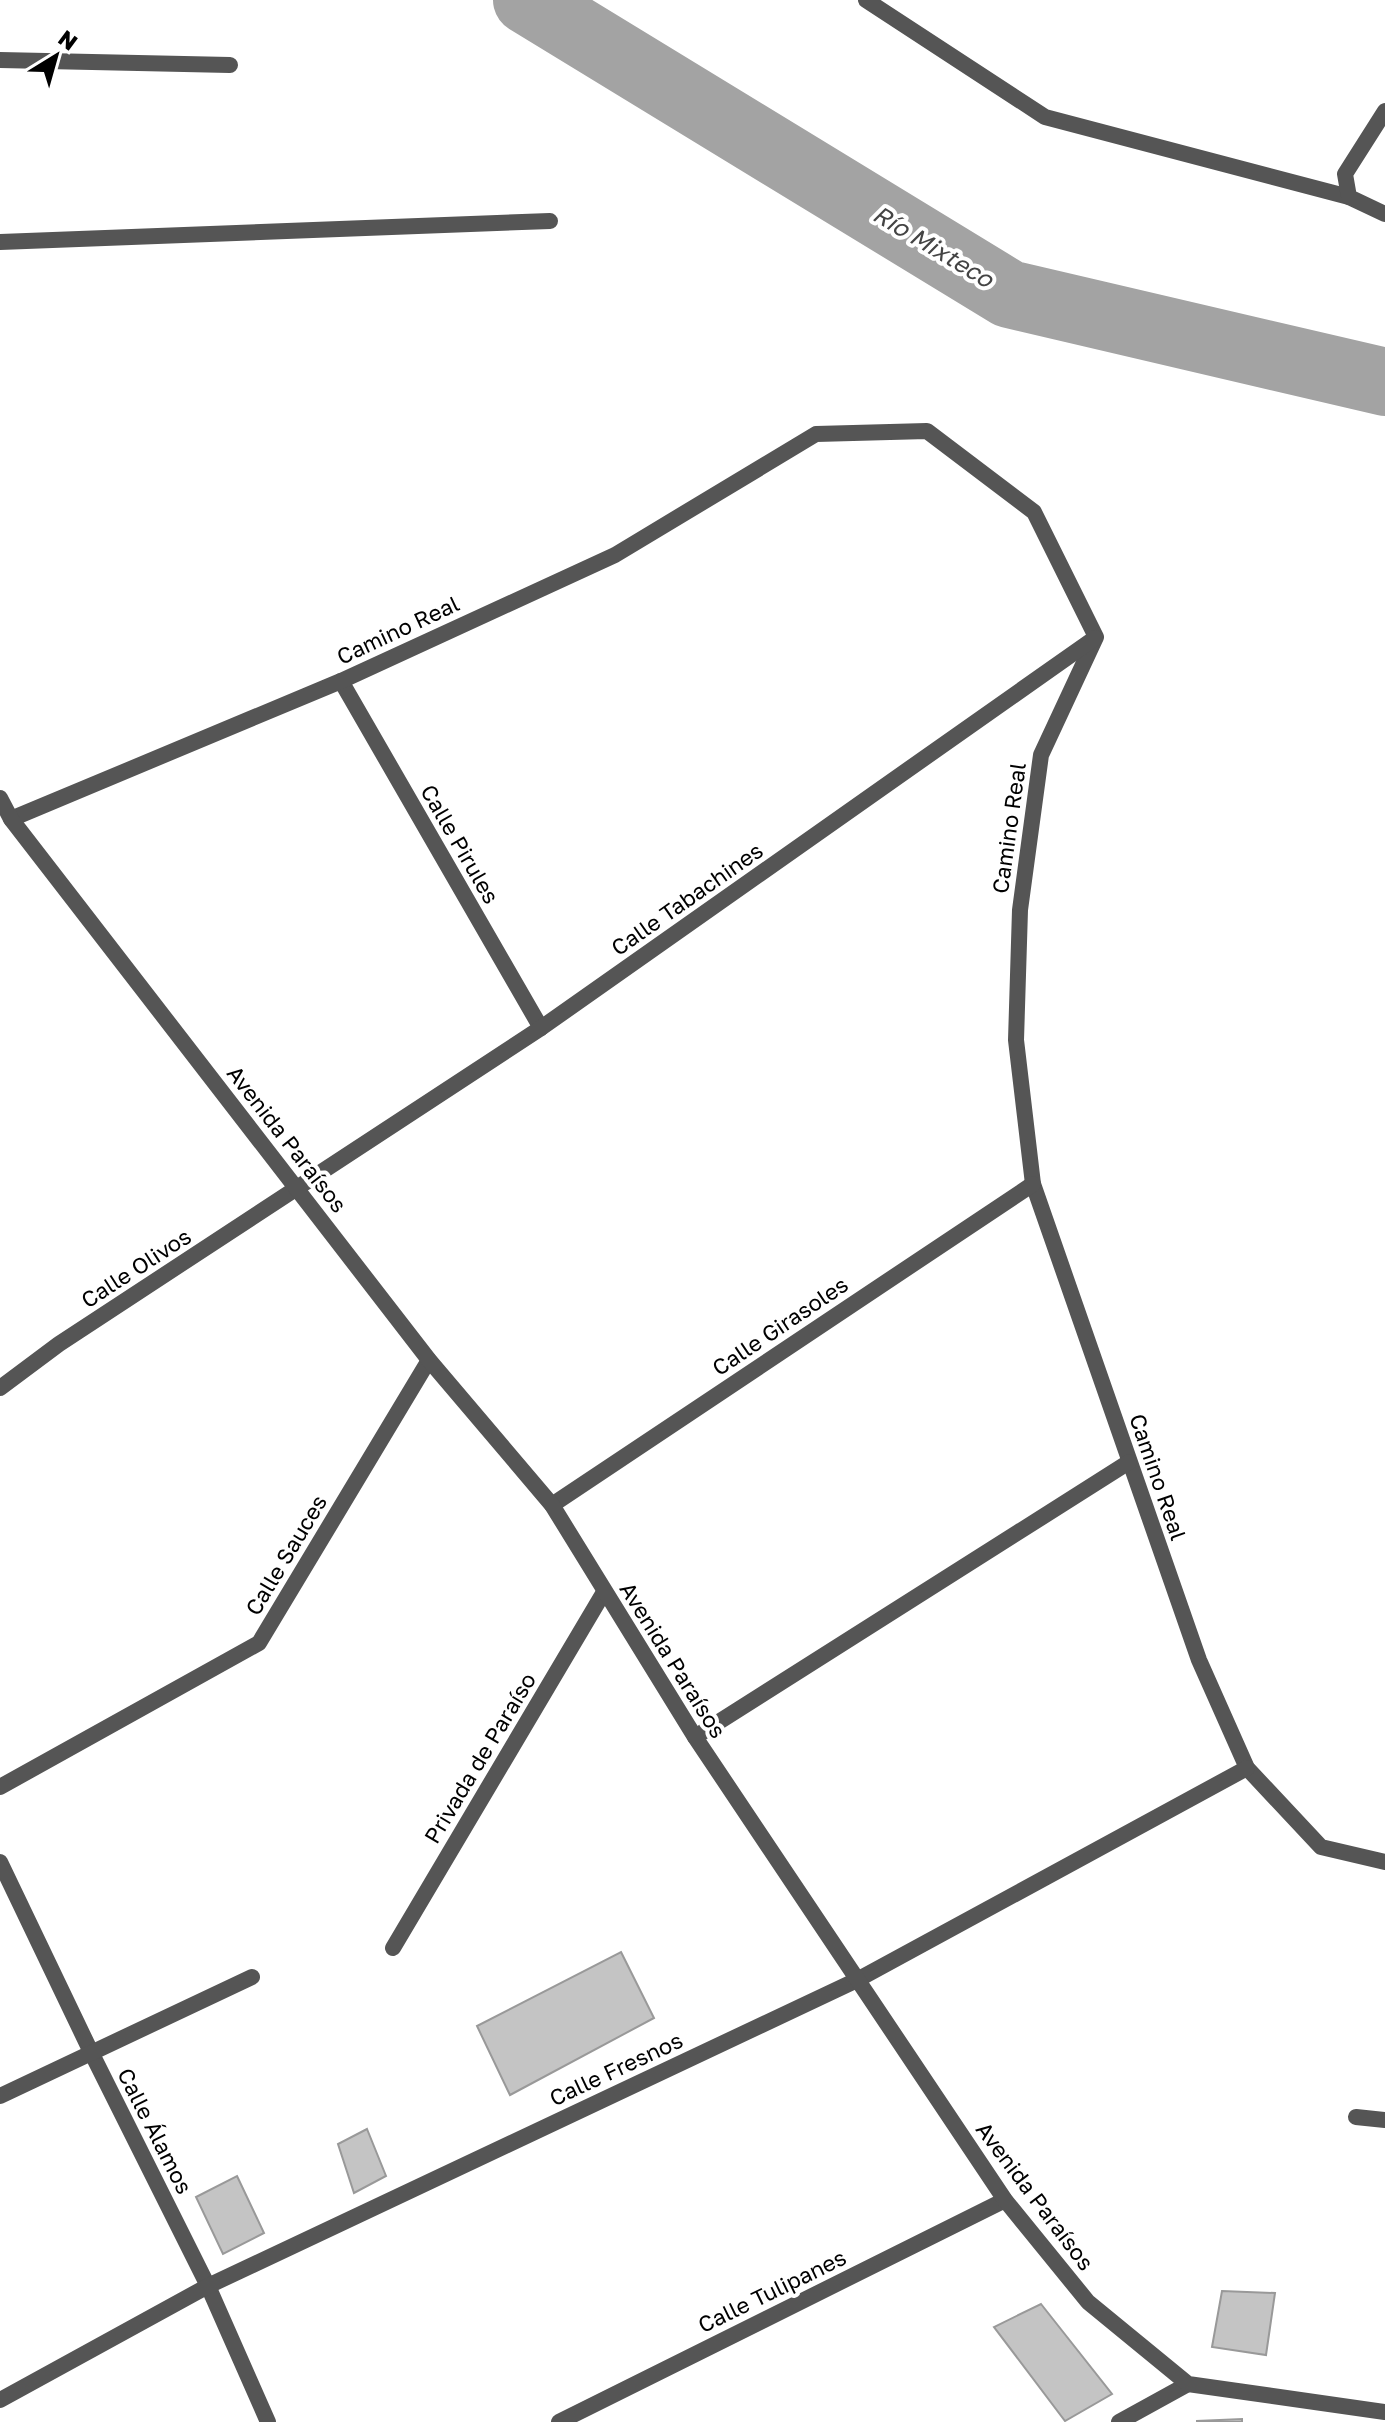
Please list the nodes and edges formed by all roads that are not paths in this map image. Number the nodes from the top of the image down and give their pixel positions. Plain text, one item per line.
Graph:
1 (866, 0) edge
2 (0, 60) edge
3 (230, 65) dead end
4 (1385, 111) edge
5 (1349, 197) junction
6 (1385, 214) edge
7 (550, 221) dead end
8 (0, 242) edge
9 (1096, 637) junction
10 (341, 681) junction
11 (0, 798) edge
12 (6, 820) edge
13 (541, 1028) junction
14 (1033, 1184) junction
15 (298, 1189) junction
16 (429, 1360) junction
17 (0, 1388) edge
18 (1129, 1462) junction
19 (552, 1505) junction
20 (604, 1592) junction
21 (695, 1737) junction
22 (1247, 1768) junction
23 (0, 1787) edge
24 (0, 1862) edge
25 (1385, 1862) edge
26 (393, 1948) dead end
27 (252, 1977) dead end
28 (857, 1980) junction
29 (91, 2052) junction
30 (0, 2096) edge
31 (1356, 2117) dead end
32 (1385, 2120) edge
33 (1005, 2200) junction
34 (208, 2286) junction
35 (1188, 2384) junction
36 (0, 2400) edge
37 (1374, 2415) edge
38 (268, 2422) edge
39 (559, 2422) edge
40 (1119, 2422) edge

1 - 5 street
2 - 3 street
4 - 5 street
5 - 6 street
7 - 8 street
9 - 10 street, Camino Real
9 - 13 street, Calle Tabachines
9 - 14 street, Camino Real
10 - 12 street, Camino Real
10 - 13 street, Calle Pirules
11 - 12 street, Avenida Paraísos
12 - 15 street, Avenida Paraísos
13 - 15 street, Calle Tabachines
14 - 18 street, Camino Real
14 - 19 street, Calle Girasoles
15 - 16 street, Avenida Paraísos
15 - 17 street, Calle Olivos
16 - 19 street, Avenida Paraísos
16 - 23 street, Calle Sauces
18 - 21 street
18 - 22 street, Camino Real
19 - 20 street, Avenida Paraísos
20 - 21 street, Avenida Paraísos
20 - 26 street, Privada de Paraíso
21 - 28 street, Avenida Paraísos
22 - 25 street, Camino Real
22 - 28 street, Calle Fresnos
24 - 29 street, Calle Álamos
27 - 29 street
28 - 33 street, Avenida Paraísos
28 - 34 street, Calle Fresnos
29 - 30 street
29 - 34 street, Calle Álamos
31 - 32 street
33 - 35 street, Avenida Paraísos
33 - 39 street, Calle Tulipanes
34 - 36 street, Calle Fresnos
34 - 38 street, Calle Álamos
35 - 37 street
35 - 40 street

